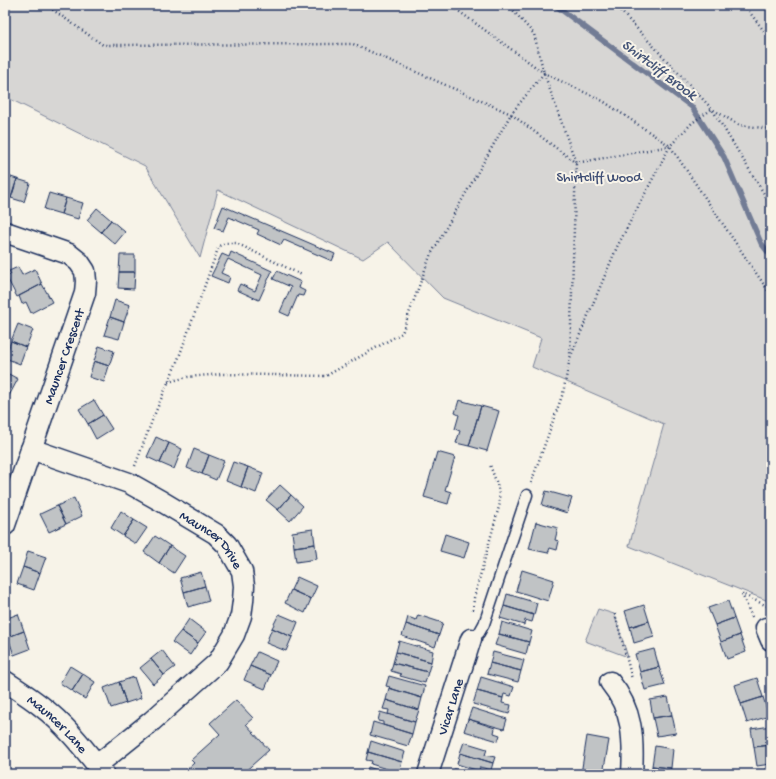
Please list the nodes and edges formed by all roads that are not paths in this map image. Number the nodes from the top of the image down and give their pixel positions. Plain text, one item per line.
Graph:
1 (5, 232) edge
2 (32, 449) junction
3 (527, 495) road end
4 (5, 525) edge
5 (471, 639) joint
6 (5, 681) edge
7 (610, 682) dead end
8 (101, 770) edge
9 (428, 774) edge
10 (632, 774) edge

1 - 2 street, Mauncer Crescent
2 - 4 street, Mauncer Crescent
2 - 8 street, Mauncer Drive
3 - 5 lane
5 - 9 street, Vicar Lane
6 - 8 street, Mauncer Lane
7 - 10 street

